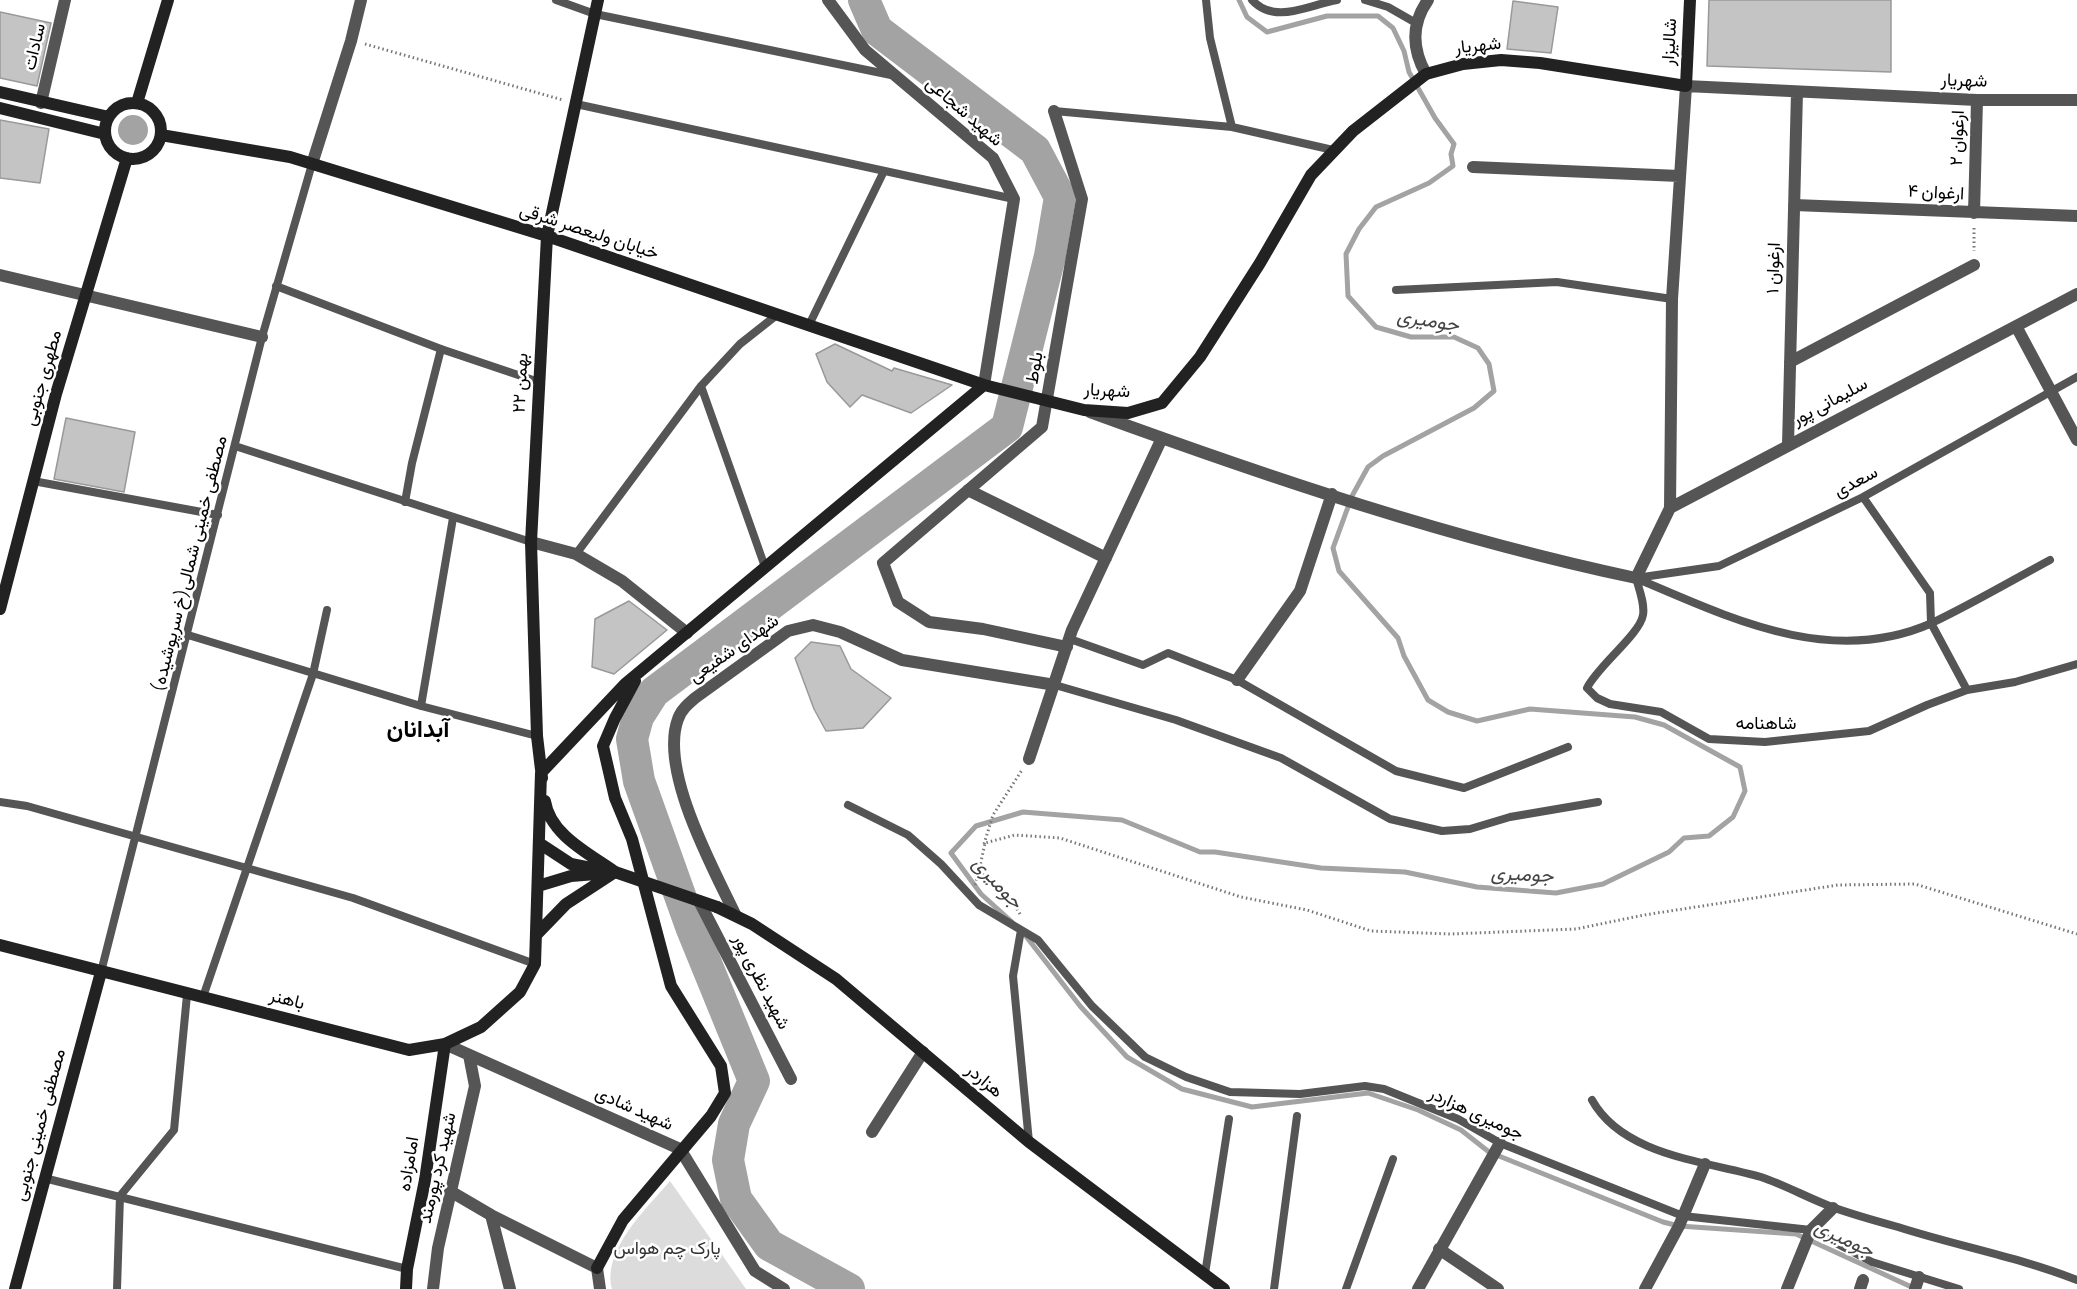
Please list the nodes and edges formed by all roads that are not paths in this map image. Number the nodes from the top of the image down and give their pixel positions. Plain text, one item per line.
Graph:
1 (65, 0) edge
2 (168, 0) edge
3 (361, 0) edge
4 (556, 0) edge
5 (598, 0) edge
6 (828, 0) edge
7 (1206, 0) edge
8 (1252, 0) edge
9 (1337, 0) edge
10 (1365, 0) edge
11 (1428, 0) edge
12 (1690, 0) edge
13 (595, 14) junction
14 (1416, 23) junction
15 (896, 76) junction
16 (1423, 77) junction
17 (1686, 86) junction
18 (0, 92) edge
19 (1797, 92) junction
20 (1977, 100) junction
21 (2077, 100) edge
22 (41, 103) junction
23 (137, 103) junction
24 (576, 104) junction
25 (0, 108) edge
26 (1054, 111) joint
27 (109, 117) junction
28 (1232, 128) junction
29 (105, 134) junction
30 (161, 135) junction
31 (1333, 150) junction
32 (127, 158) junction
33 (312, 164) junction
34 (1473, 167) dead end
35 (884, 171) junction
36 (1679, 176) junction
37 (1014, 199) junction
38 (1794, 205) junction
39 (1974, 213) junction
40 (2077, 216) edge
41 (547, 236) junction
42 (1974, 265) road end
43 (0, 275) edge
44 (276, 286) junction
45 (1396, 290) dead end
46 (2077, 294) edge
47 (86, 296) junction
48 (1672, 299) junction
49 (778, 314) junction
50 (809, 325) junction
51 (2016, 326) junction
52 (262, 337) junction
53 (441, 349) junction
54 (1790, 362) junction
55 (2077, 377) edge
56 (539, 382) junction
57 (984, 385) junction
58 (701, 386) junction
59 (1000, 388) joint
60 (2052, 390) junction
61 (1047, 401) junction
62 (1084, 410) junction
63 (1162, 438) junction
64 (2077, 440) edge
65 (1788, 445) junction
66 (235, 446) junction
67 (33, 481) junction
68 (968, 490) junction
69 (1332, 494) junction
70 (1863, 497) junction
71 (405, 502) junction
72 (1670, 508) junction
73 (218, 515) junction
74 (453, 518) junction
75 (531, 542) junction
76 (576, 554) junction
77 (1106, 558) junction
78 (2050, 560) dead end
79 (765, 567) junction
80 (1636, 578) junction
81 (0, 609) edge
82 (327, 610) dead end
83 (1931, 623) junction
84 (687, 633) junction
85 (188, 634) junction
86 (1067, 648) junction
87 (2077, 664) edge
88 (641, 671) junction
89 (313, 674) junction
90 (1238, 680) junction
91 (1055, 685) junction
92 (1967, 690) junction
93 (421, 706) junction
94 (537, 736) junction
95 (1568, 747) dead end
96 (1029, 759) road end
97 (541, 773) junction
98 (0, 802) edge
99 (1598, 802) dead end
100 (848, 805) dead end
101 (136, 837) junction
102 (539, 843) junction
103 (248, 866) junction
104 (615, 872) junction
105 (538, 886) junction
106 (699, 901) junction
107 (735, 914) junction
108 (1021, 930) junction
109 (536, 934) junction
110 (0, 945) edge
111 (535, 964) junction
112 (101, 972) junction
113 (187, 995) junction
114 (203, 997) junction
115 (445, 1044) junction
116 (923, 1052) junction
117 (469, 1055) junction
118 (791, 1079) dead end
119 (1592, 1100) dead end
120 (1297, 1116) dead end
121 (1229, 1119) dead end
122 (872, 1132) dead end
123 (1029, 1142) junction
124 (1500, 1143) junction
125 (680, 1149) junction
126 (1394, 1159) dead end
127 (1705, 1164) junction
128 (44, 1178) junction
129 (450, 1191) junction
130 (120, 1196) junction
131 (1833, 1208) junction
132 (491, 1215) junction
133 (1683, 1216) junction
134 (1811, 1230) junction
135 (1439, 1249) junction
136 (597, 1268) junction
137 (407, 1269) junction
138 (1205, 1274) junction
139 (2077, 1280) edge
140 (1917, 1281) edge
141 (15, 1289) edge
142 (117, 1289) edge
143 (406, 1289) edge
144 (433, 1289) edge
145 (510, 1289) edge
146 (600, 1289) edge
147 (784, 1289) edge
148 (1224, 1289) edge
149 (1274, 1289) edge
150 (1346, 1289) edge
151 (1418, 1289) edge
152 (1498, 1289) edge
153 (1645, 1289) edge
154 (1787, 1289) edge
155 (1959, 1289) edge

1 - 22 street, سادات
2 - 23 main road
3 - 33 street
4 - 13 lane
5 - 13 main road, ۲۲ بهمن
6 - 15 street, شهید شجاعی
7 - 28 lane
8 - 9 lane
10 - 14 lane
11 - 14 street
12 - 17 main road, شالیزار
13 - 15 lane
13 - 24 main road, ۲۲ بهمن
14 - 16 street
15 - 37 street, شهید شجاعی
16 - 17 main road, شهریار
16 - 31 main road, شهریار
17 - 19 street, شهریار
17 - 36 street
18 - 22 main road
19 - 20 street, شهریار
19 - 38 street, ارغوان ۱
20 - 21 street, شهریار
20 - 39 street, ارغوان ۲
22 - 27 main road
23 - 27 main road
23 - 30 main road
24 - 35 lane
24 - 41 main road, ۲۲ بهمن
25 - 29 main road
26 - 28 lane
26 - 61 street, بلوط
27 - 29 main road
28 - 31 lane
29 - 32 main road
30 - 32 main road
30 - 33 main road, خیابان ولیعصر شرقی
31 - 62 main road, شهریار
32 - 47 main road, مطهری جنوبی
33 - 41 main road, خیابان ولیعصر شرقی
33 - 44 lane, مصطفی خمینی شمالی(خ سرپوشیده)
34 - 36 street
35 - 37 lane
35 - 50 lane
36 - 48 street
37 - 57 street
38 - 39 street, ارغوان ۴
38 - 54 street, ارغوان ۱
39 - 40 street, ارغوان ۴
41 - 49 main road, خیابان ولیعصر شرقی
41 - 56 main road, ۲۲ بهمن
42 - 54 street
43 - 47 street
44 - 52 lane, مصطفی خمینی شمالی(خ سرپوشیده)
44 - 53 lane
45 - 48 lane
46 - 51 street, سلیمانی پور
47 - 52 street
47 - 67 main road, مطهری جنوبی
48 - 72 street
49 - 50 main road, خیابان ولیعصر شرقی
49 - 58 lane
50 - 57 main road, خیابان ولیعصر شرقی
51 - 60 street
51 - 65 street, سلیمانی پور
52 - 66 lane, مصطفی خمینی شمالی(خ سرپوشیده)
53 - 56 lane
53 - 71 lane
54 - 65 street, ارغوان ۱
55 - 60 lane, سعدی
56 - 75 main road, ۲۲ بهمن
57 - 59 main road, خیابان ولیعصر شرقی
57 - 79 main road
58 - 76 lane
58 - 79 lane
59 - 61 main road, شهریار
60 - 64 street
60 - 70 lane, سعدی
61 - 62 main road, شهریار
61 - 68 street, بلوط
62 - 63 street
63 - 69 street
63 - 77 street
65 - 72 street, سلیمانی پور
66 - 71 lane
66 - 73 lane, مصطفی خمینی شمالی(خ سرپوشیده)
67 - 73 lane
67 - 81 main road, مطهری جنوبی
68 - 77 street
68 - 86 street, بلوط
69 - 80 street
69 - 90 street
70 - 80 lane, سعدی
70 - 83 lane
71 - 74 lane
72 - 80 street
73 - 85 lane, مصطفی خمینی شمالی(خ سرپوشیده)
74 - 75 lane
74 - 93 lane
75 - 76 street
75 - 94 main road, ۲۲ بهمن
76 - 84 street
77 - 86 street
78 - 83 lane
79 - 84 main road
80 - 83 lane
80 - 92 lane, شاهنامه
82 - 89 lane
83 - 92 lane
84 - 88 main road
85 - 89 lane
85 - 101 lane, مصطفی خمینی شمالی(خ سرپوشیده)
86 - 90 lane
86 - 91 street
87 - 92 lane, شاهنامه
88 - 97 main road
88 - 125 main road
89 - 93 lane
89 - 103 lane
90 - 95 lane
91 - 96 street
91 - 99 lane
91 - 107 street, شهدای شفیعی
93 - 94 lane
94 - 97 main road, ۲۲ بهمن
97 - 102 main road
97 - 104 main road
98 - 101 lane
100 - 108 lane, جومیری هزاردر
101 - 103 lane
101 - 112 lane, مصطفی خمینی شمالی(خ سرپوشیده)
102 - 104 main road
102 - 105 main road
103 - 111 lane
103 - 114 lane
104 - 105 main road
104 - 106 main road, هزاردر, bridge
104 - 109 main road
105 - 109 main road
106 - 107 main road, هزاردر, bridge
106 - 118 street, شهید نظری پور
107 - 116 main road, هزاردر
108 - 123 lane
108 - 124 lane, جومیری هزاردر
109 - 111 main road
110 - 112 main road, باهنر
111 - 115 main road, باهنر
112 - 113 main road, باهنر
112 - 128 main road, مصطفی خمینی جنوبی
113 - 114 main road, باهنر
113 - 130 lane
114 - 115 main road, باهنر
115 - 117 street, شهید شادی
115 - 137 main road, امامزاده
116 - 122 street
116 - 123 main road, هزاردر
117 - 125 street, شهید شادی
117 - 129 street, شهید کرد پورمند
119 - 127 lane
120 - 149 lane
121 - 138 lane
123 - 138 main road, هزاردر
124 - 133 lane, جومیری هزاردر
124 - 135 street
125 - 136 main road
125 - 147 street, شهید شادی
126 - 150 lane
127 - 131 lane
127 - 133 street
128 - 130 lane
128 - 141 main road, مصطفی خمینی جنوبی
129 - 132 street
129 - 144 street, شهید کرد پورمند
130 - 137 lane
130 - 142 lane
131 - 134 street
131 - 139 lane
132 - 136 street
132 - 145 street
133 - 134 lane, جومیری هزاردر
133 - 153 street
134 - 140 lane, جومیری هزاردر
134 - 154 street
135 - 151 street
135 - 152 street
136 - 146 street
137 - 143 main road, امامزاده
138 - 148 main road, هزاردر
140 - 155 lane, جومیری هزاردر

